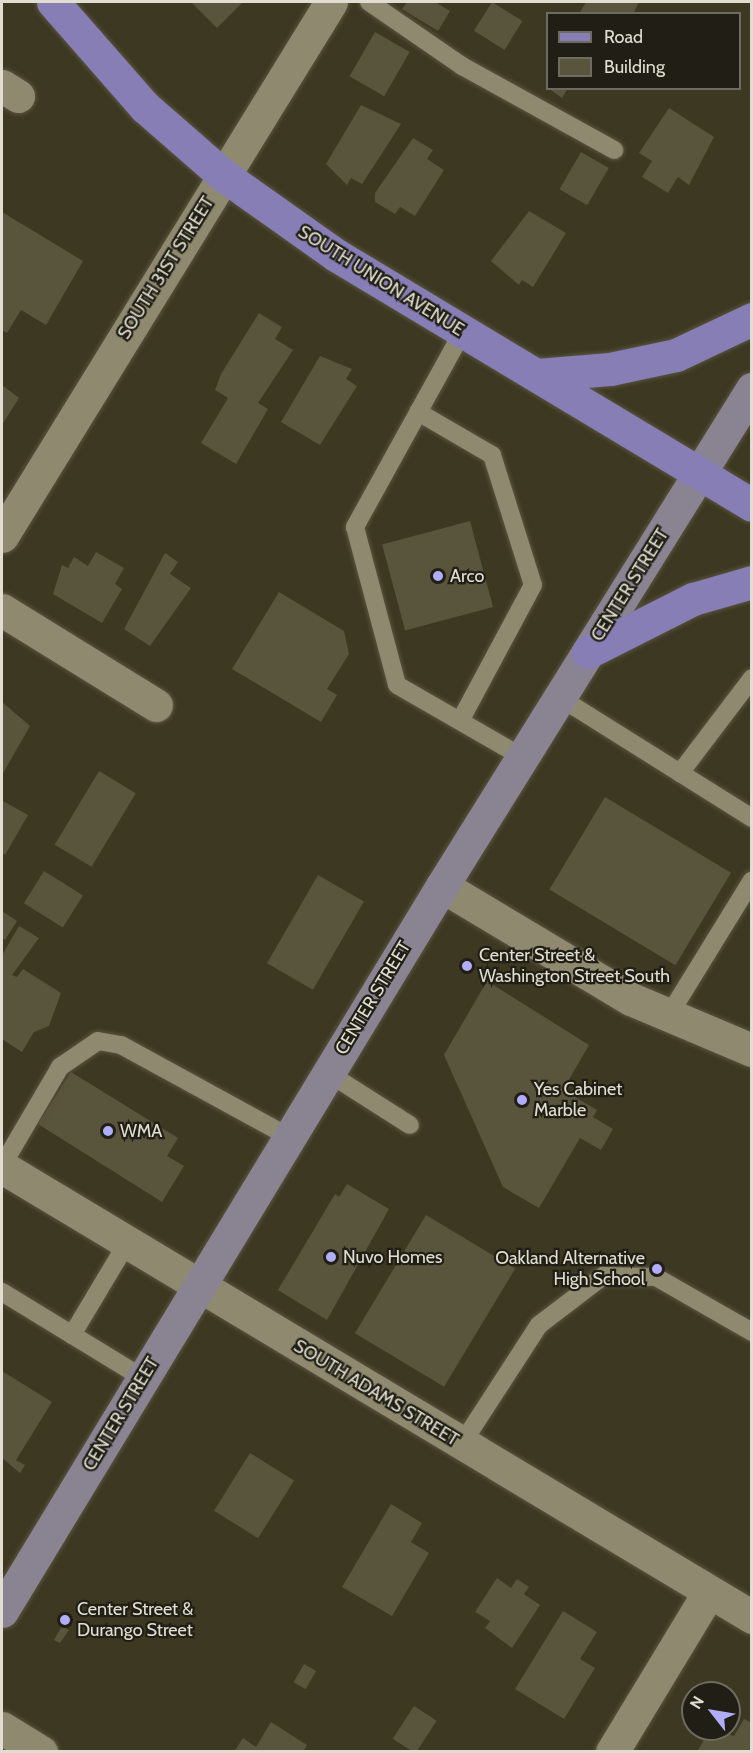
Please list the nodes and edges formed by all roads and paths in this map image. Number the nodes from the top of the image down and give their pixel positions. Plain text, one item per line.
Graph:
1 (53, 2) edge
2 (331, 2) edge
3 (369, 2) edge
4 (614, 150) dead end
5 (223, 175) junction
6 (752, 319) edge
7 (462, 333) junction
8 (537, 375) junction
9 (752, 389) edge
10 (418, 412) junction
11 (699, 474) junction
12 (752, 505) edge
13 (2, 536) edge
14 (752, 582) edge
15 (2, 610) edge
16 (588, 652) junction
17 (752, 678) edge
18 (559, 698) junction
19 (156, 705) dead end
20 (460, 721) junction
21 (522, 757) junction
22 (680, 773) junction
23 (752, 818) edge
24 (752, 880) edge
25 (442, 886) junction
26 (669, 1015) junction
27 (752, 1050) edge
28 (328, 1073) junction
29 (410, 1125) dead end
30 (289, 1137) junction
31 (2, 1166) edge
32 (127, 1243) junction
33 (199, 1287) junction
34 (2, 1292) edge
35 (752, 1332) edge
36 (72, 1335) junction
37 (143, 1378) junction
38 (461, 1445) junction
39 (709, 1592) junction
40 (2, 1611) edge
41 (752, 1617) edge
42 (2, 1728) edge
43 (41, 1752) edge
44 (612, 1752) edge

1 - 5 main road, SOUTH UNION AVENUE
2 - 5 street, SOUTH 31ST STREET
3 - 4 lane
5 - 7 main road, SOUTH UNION AVENUE
5 - 13 street, SOUTH 31ST STREET
6 - 8 main road
7 - 8 main road, SOUTH UNION AVENUE
7 - 10 lane
8 - 11 main road, SOUTH UNION AVENUE
9 - 11 main road, CENTER STREET
10 - 20 lane
10 - 20 lane
11 - 12 main road, SOUTH UNION AVENUE
11 - 16 main road, CENTER STREET
14 - 16 main road
15 - 19 street
16 - 18 main road, CENTER STREET
17 - 22 lane
18 - 21 main road, CENTER STREET
18 - 22 lane
20 - 21 lane
21 - 25 main road, CENTER STREET
22 - 23 lane
24 - 26 lane
25 - 26 street
25 - 28 main road, CENTER STREET
26 - 27 street
28 - 29 lane
28 - 30 main road, CENTER STREET
30 - 31 lane
30 - 33 main road, CENTER STREET
31 - 32 street, SOUTH ADAMS STREET
32 - 33 street, SOUTH ADAMS STREET
32 - 36 lane
33 - 37 main road, CENTER STREET
33 - 38 street, SOUTH ADAMS STREET
34 - 36 lane
35 - 38 lane
36 - 37 lane
37 - 40 main road, CENTER STREET
38 - 39 street, SOUTH ADAMS STREET
39 - 41 street, SOUTH ADAMS STREET
39 - 44 street
42 - 43 street

